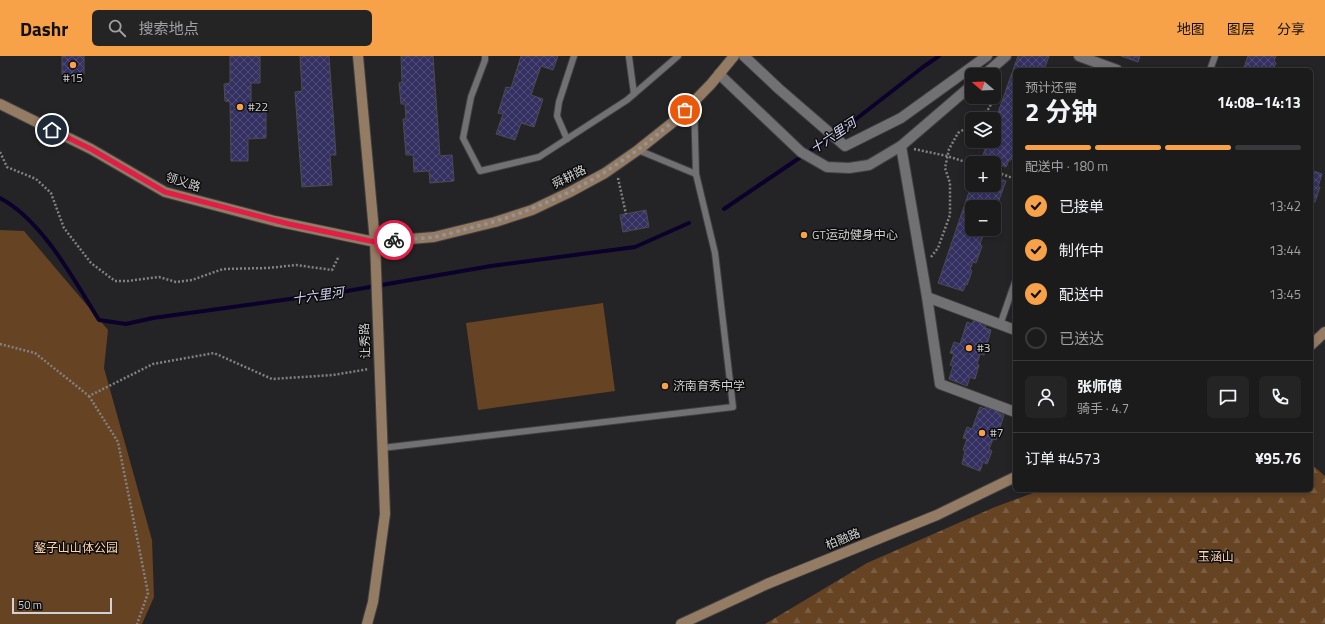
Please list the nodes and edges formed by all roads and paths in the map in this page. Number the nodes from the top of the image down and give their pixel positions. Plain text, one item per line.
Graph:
1 (358, 56) edge
2 (485, 56) edge
3 (574, 56) edge
4 (678, 56) edge
5 (734, 56) edge
6 (744, 56) edge
7 (986, 56) edge
8 (1006, 56) edge
9 (1079, 56) edge
10 (1216, 56) edge
11 (629, 57) dead end
12 (992, 68) edge
13 (1112, 68) edge
14 (1211, 68) edge
15 (719, 74) junction
16 (965, 91) edge
17 (634, 94) junction
18 (694, 101) junction
19 (0, 104) edge
20 (965, 130) edge
21 (567, 139) junction
22 (901, 146) junction
23 (638, 150) junction
24 (0, 152) edge
25 (947, 156) junction
26 (965, 162) edge
27 (615, 166) junction
28 (696, 174) junction
29 (1001, 174) edge
30 (1013, 178) edge
31 (626, 214) dead end
32 (375, 242) junction
33 (339, 256) dead end
34 (922, 268) junction
35 (1013, 288) edge
36 (927, 297) junction
37 (1000, 325) junction
38 (1013, 329) edge
39 (1325, 332) edge
40 (1313, 343) edge
41 (0, 344) edge
42 (379, 367) junction
43 (89, 396) junction
44 (1013, 411) edge
45 (382, 448) junction
46 (1013, 478) edge
47 (137, 624) edge
48 (367, 624) edge
49 (680, 624) edge

1 - 32 street, 让秀路
2 - 21 lane
3 - 21 lane
4 - 17 lane
5 - 15 street, 舜耕路
6 - 7 street
8 - 12 street
9 - 13 street
10 - 14 lane
11 - 17 lane
15 - 18 street, 舜耕路
15 - 22 street
16 - 22 street
17 - 21 lane
18 - 23 street, 舜耕路
18 - 28 lane
19 - 32 street, 领义路
20 - 25 path
22 - 25 path
22 - 34 street
23 - 27 street, 舜耕路
23 - 28 lane
24 - 33 path
25 - 26 path
25 - 34 path
27 - 31 path
27 - 32 street, 舜耕路
28 - 45 lane
29 - 30 path
32 - 42 street, 让秀路
34 - 36 street
35 - 37 lane
36 - 37 street
36 - 44 street
37 - 38 street
39 - 40 street
41 - 43 path
42 - 43 path
42 - 45 street, 让秀路
43 - 47 path
45 - 48 street, 让秀路
46 - 49 street, 柏融路

